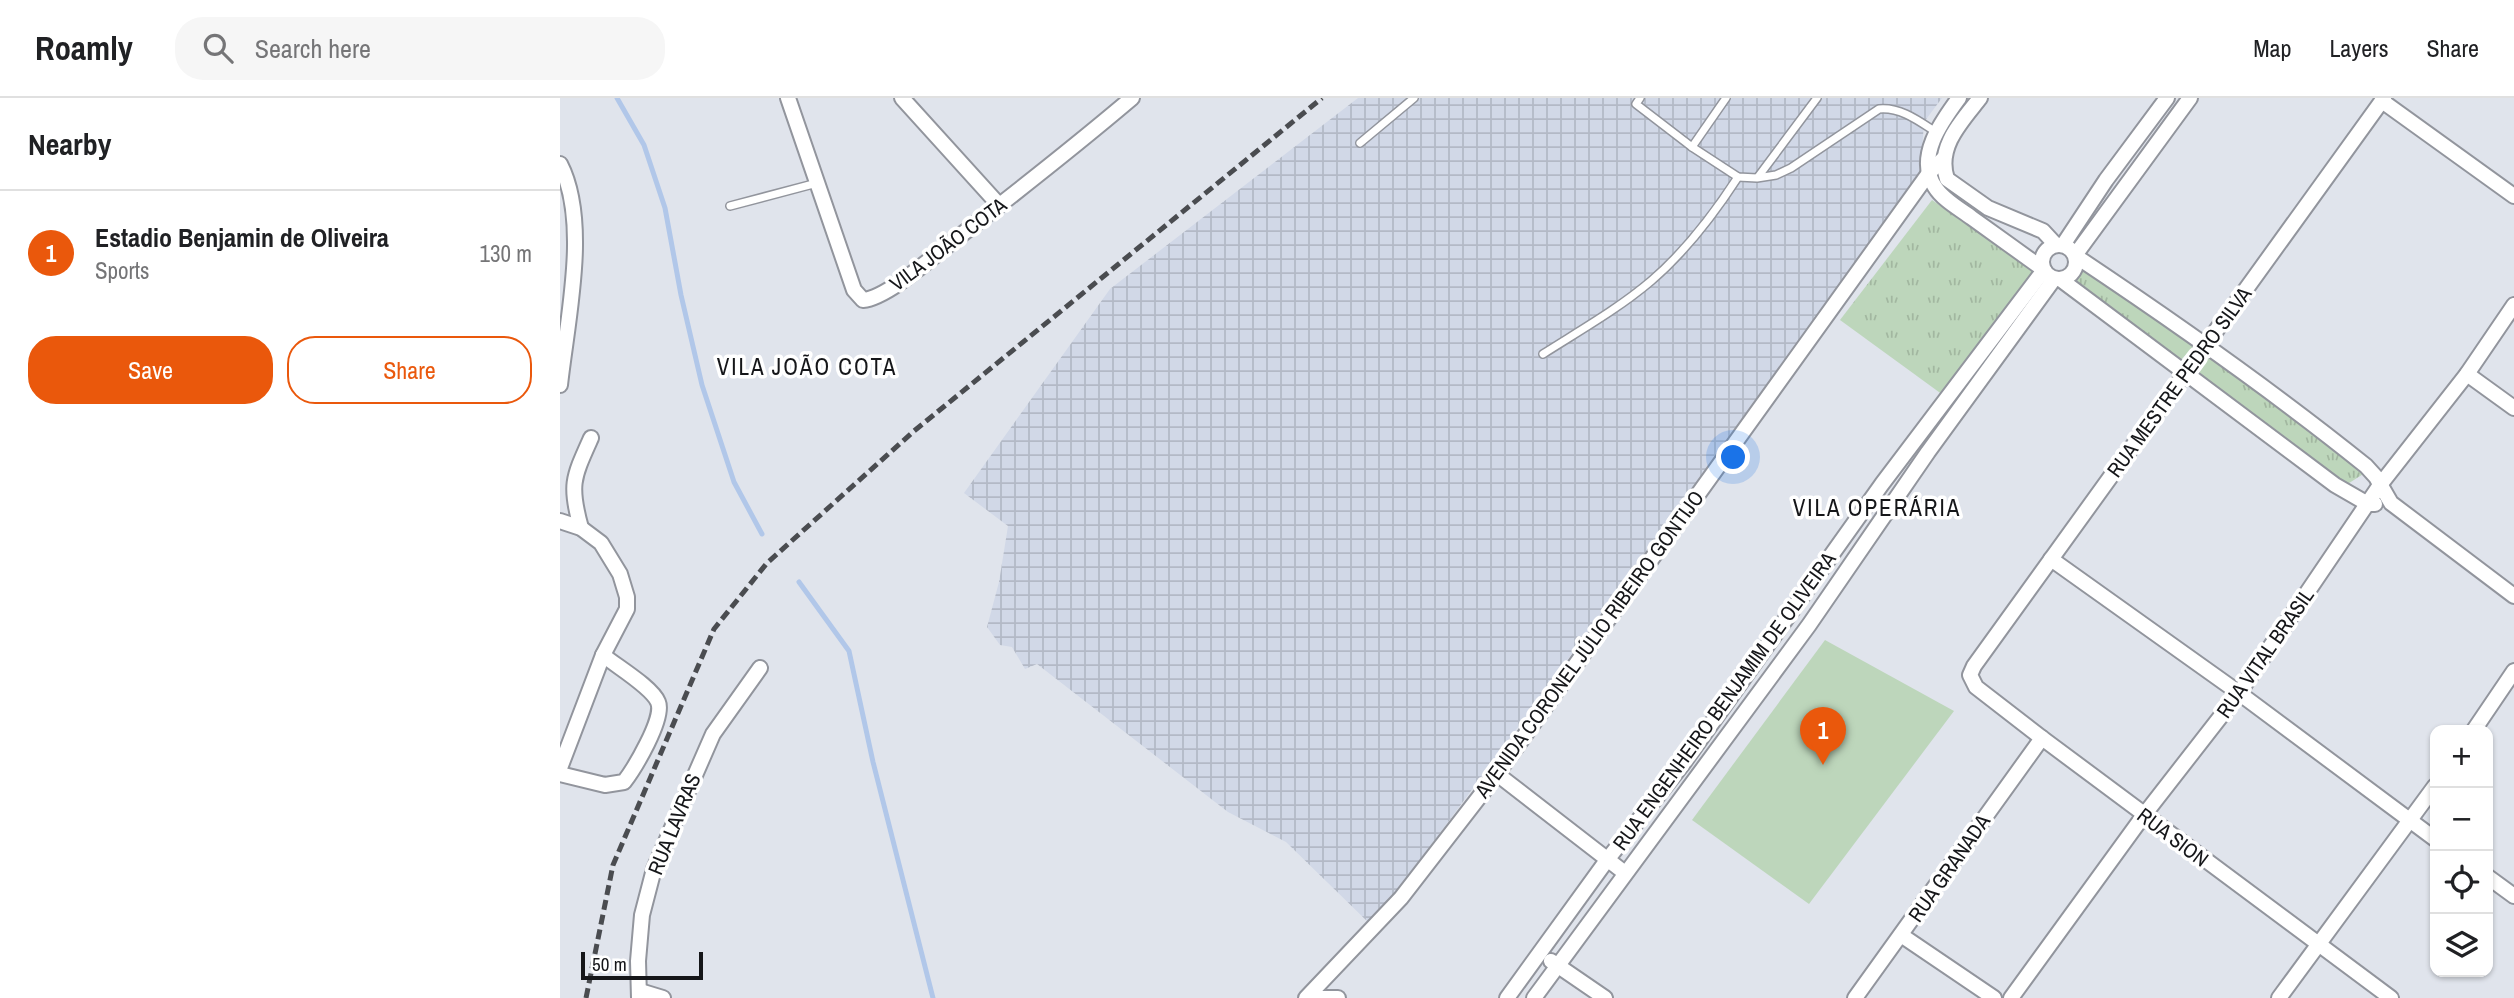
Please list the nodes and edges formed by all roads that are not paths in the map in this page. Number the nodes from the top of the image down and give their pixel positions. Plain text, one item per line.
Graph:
1 (788, 98) edge
2 (902, 98) edge
3 (1132, 98) edge
4 (1415, 98) edge
5 (1629, 98) edge
6 (1726, 98) edge
7 (1817, 98) edge
8 (1959, 98) edge
9 (1980, 98) edge
10 (2167, 98) edge
11 (2190, 98) edge
12 (2383, 100) edge
13 (1638, 101) edge
14 (1936, 132) junction
15 (1950, 140) junction
16 (1360, 143) dead end
17 (1692, 147) junction
18 (1944, 158) junction
19 (560, 164) edge
20 (1929, 173) junction
21 (1738, 177) junction
22 (1757, 178) junction
23 (817, 183) junction
24 (2514, 196) edge
25 (999, 205) junction
26 (730, 206) dead end
27 (2060, 245) junction
28 (2076, 256) junction
29 (2050, 274) junction
30 (2514, 305) edge
31 (2206, 344) junction
32 (1543, 354) dead end
33 (2185, 373) junction
34 (2467, 374) junction
35 (560, 385) edge
36 (2514, 408) edge
37 (590, 438) dead end
38 (1914, 442) junction
39 (1928, 452) junction
40 (2380, 485) junction
41 (2391, 503) junction
42 (2368, 504) junction
43 (560, 521) edge
44 (581, 528) junction
45 (2051, 559) junction
46 (2514, 596) edge
47 (603, 655) junction
48 (1974, 666) joint
49 (761, 668) dead end
50 (2514, 671) edge
51 (2239, 693) junction
52 (2477, 725) edge
53 (2042, 738) junction
54 (560, 768) edge
55 (560, 774) edge
56 (1497, 774) junction
57 (2434, 788) edge
58 (2144, 815) junction
59 (2411, 821) junction
60 (2430, 835) edge
61 (1607, 860) junction
62 (1625, 873) junction
63 (2493, 881) edge
64 (2514, 896) edge
65 (1901, 935) junction
66 (2318, 946) junction
67 (1540, 953) junction
68 (1557, 965) junction
69 (640, 994) edge
70 (663, 998) edge
71 (1306, 998) edge
72 (1312, 998) edge
73 (1338, 998) edge
74 (1507, 998) edge
75 (1534, 998) edge
76 (1605, 998) edge
77 (1855, 998) edge
78 (1994, 998) edge
79 (2011, 998) edge
80 (2279, 998) edge
81 (2391, 998) edge

1 - 23 street, VILA JOÃO COTA
2 - 25 street
3 - 25 street, VILA JOÃO COTA
4 - 16 lane
5 - 13 lane
6 - 17 lane
7 - 22 lane
8 - 14 street, AVENIDA CORONEL JÚLIO RIBEIRO GONTIJO
9 - 15 street
10 - 27 street
11 - 28 street
12 - 24 street
12 - 31 street, RUA MESTRE PEDRO SILVA
13 - 17 lane
14 - 15 lane
14 - 20 street, AVENIDA CORONEL JÚLIO RIBEIRO GONTIJO
14 - 22 lane
15 - 18 street
17 - 21 lane
18 - 20 street
18 - 27 street
19 - 35 street
20 - 29 street
20 - 56 street, AVENIDA CORONEL JÚLIO RIBEIRO GONTIJO
21 - 22 lane
21 - 32 lane
23 - 25 street, VILA JOÃO COTA
23 - 26 lane
27 - 28 street
27 - 29 street
28 - 29 street
28 - 31 street
29 - 33 street
29 - 38 street, RUA ENGENHEIRO BENJAMIM DE OLIVEIRA
29 - 39 street, RUA ENGENHEIRO BENJAMIM DE OLIVEIRA
30 - 34 street, RUA VITAL BRASIL
31 - 33 street, RUA MESTRE PEDRO SILVA
31 - 40 street
33 - 42 street
33 - 45 street, RUA MESTRE PEDRO SILVA
34 - 36 street
34 - 40 street, RUA VITAL BRASIL
37 - 44 street
38 - 39 street
38 - 61 street, RUA ENGENHEIRO BENJAMIM DE OLIVEIRA
39 - 62 street, RUA ENGENHEIRO BENJAMIM DE OLIVEIRA
40 - 41 street
40 - 42 street, RUA VITAL BRASIL
41 - 42 street
41 - 46 street
42 - 51 street, RUA VITAL BRASIL
43 - 44 street
44 - 47 street
45 - 48 street, RUA MESTRE PEDRO SILVA
45 - 51 street
47 - 54 street
47 - 55 street
48 - 53 street, RUA SION
49 - 69 street, RUA LAVRAS
50 - 52 street
51 - 58 street, RUA VITAL BRASIL
51 - 59 street
53 - 58 street, RUA SION
53 - 65 street, RUA GRANADA
56 - 61 street
56 - 71 street, AVENIDA CORONEL JÚLIO RIBEIRO GONTIJO
57 - 59 street
58 - 66 street, RUA SION
58 - 79 street, RUA VITAL BRASIL
59 - 60 street
59 - 66 street
61 - 62 street
61 - 67 street, RUA ENGENHEIRO BENJAMIM DE OLIVEIRA
62 - 68 street, RUA ENGENHEIRO BENJAMIM DE OLIVEIRA
63 - 64 street
65 - 77 street, RUA GRANADA
65 - 78 street
66 - 80 street
66 - 81 street, RUA SION
67 - 68 street
67 - 74 street, RUA ENGENHEIRO BENJAMIM DE OLIVEIRA
68 - 75 street, RUA ENGENHEIRO BENJAMIM DE OLIVEIRA
68 - 76 street
69 - 70 street
72 - 73 street

